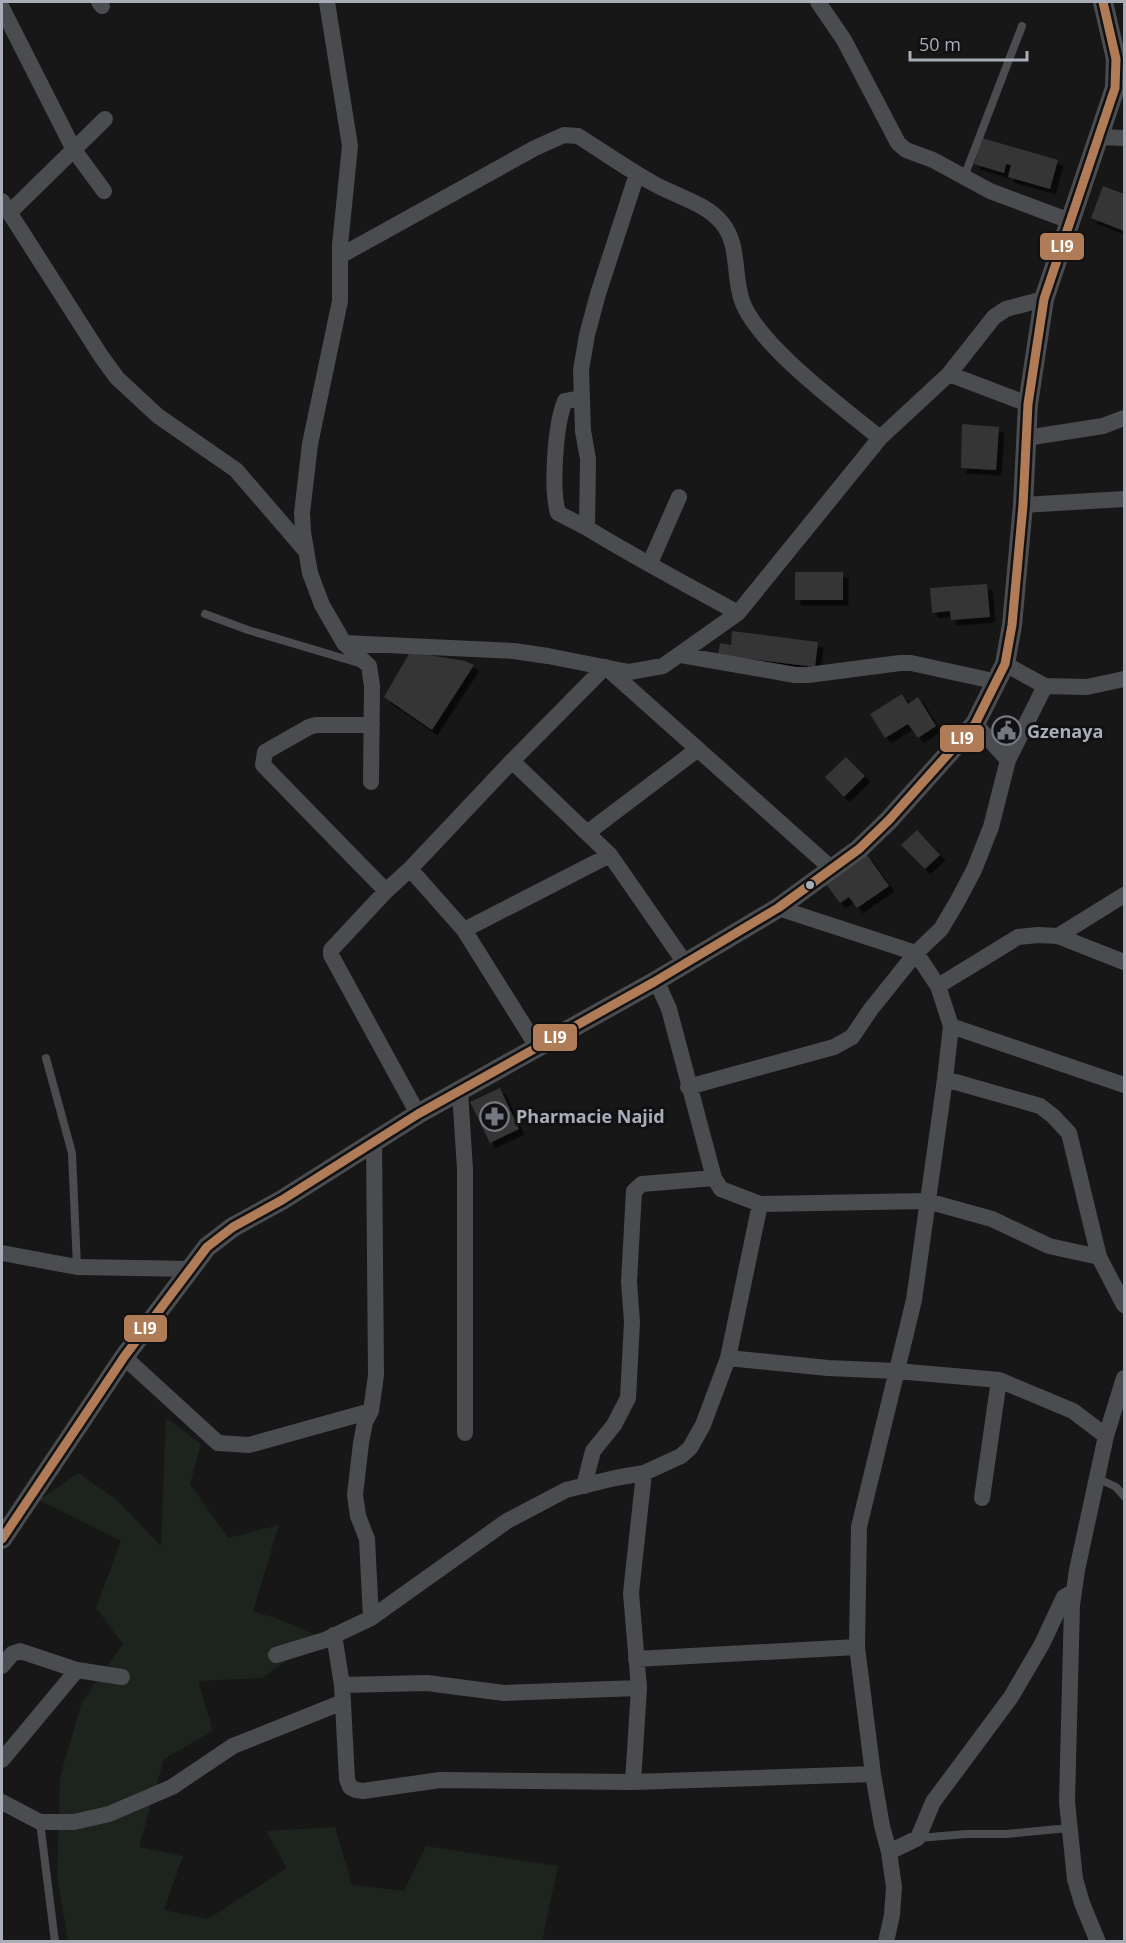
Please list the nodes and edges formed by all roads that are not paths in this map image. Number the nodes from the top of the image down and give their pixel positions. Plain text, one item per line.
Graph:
1 (327, 2) edge
2 (818, 2) edge
3 (1103, 2) edge
4 (2, 8) edge
5 (1022, 26) dead end
6 (105, 119) dead end
7 (1098, 137) junction
8 (1125, 138) edge
9 (74, 150) junction
10 (637, 174) junction
11 (964, 177) junction
12 (104, 191) dead end
13 (5, 207) edge
14 (1070, 221) junction
15 (340, 256) junction
16 (1044, 299) junction
17 (949, 374) junction
18 (581, 398) junction
19 (1028, 404) junction
20 (1125, 418) edge
21 (880, 438) junction
22 (1026, 438) junction
23 (679, 497) dead end
24 (1125, 499) edge
25 (1023, 505) junction
26 (587, 528) junction
27 (305, 550) junction
28 (650, 563) junction
29 (738, 613) junction
30 (205, 614) dead end
31 (344, 643) junction
32 (681, 655) junction
33 (369, 666) junction
34 (605, 666) junction
35 (1002, 673) junction
36 (1125, 679) edge
37 (1045, 686) junction
38 (975, 724) junction
39 (372, 725) junction
40 (698, 749) junction
41 (1008, 760) junction
42 (512, 761) junction
43 (371, 782) dead end
44 (587, 833) junction
45 (610, 855) junction
46 (410, 869) junction
47 (832, 869) junction
48 (386, 891) junction
49 (1125, 895) edge
50 (778, 908) junction
51 (464, 930) junction
52 (1058, 936) junction
53 (916, 953) junction
54 (1125, 962) edge
55 (685, 963) junction
56 (654, 982) junction
57 (938, 986) junction
58 (951, 1026) junction
59 (538, 1048) junction
60 (46, 1058) dead end
61 (945, 1079) junction
62 (1125, 1085) edge
63 (688, 1087) junction
64 (460, 1092) junction
65 (418, 1114) junction
66 (374, 1142) junction
67 (714, 1178) junction
68 (927, 1201) junction
69 (760, 1204) junction
70 (2, 1253) edge
71 (1099, 1257) junction
72 (77, 1267) junction
73 (192, 1269) junction
74 (1125, 1305) edge
75 (124, 1357) junction
76 (728, 1358) junction
77 (897, 1371) junction
78 (1125, 1378) edge
79 (999, 1380) junction
80 (371, 1412) junction
81 (465, 1433) dead end
82 (1106, 1436) junction
83 (644, 1473) junction
84 (1097, 1478) junction
85 (584, 1486) junction
86 (1125, 1496) edge
87 (982, 1498) dead end
88 (2, 1539) edge
89 (1074, 1591) junction
90 (371, 1618) junction
91 (334, 1635) junction
92 (857, 1647) junction
93 (276, 1655) dead end
94 (636, 1659) junction
95 (2, 1666) edge
96 (77, 1670) junction
97 (122, 1677) dead end
98 (639, 1688) junction
99 (342, 1693) junction
100 (2, 1760) edge
101 (873, 1774) junction
102 (633, 1782) junction
103 (2, 1802) edge
104 (40, 1822) junction
105 (1069, 1828) junction
106 (918, 1838) junction
107 (889, 1852) junction
108 (56, 1941) edge
109 (886, 1941) edge
110 (1098, 1941) edge

1 - 15 street
2 - 11 street
3 - 7 street
4 - 9 street
5 - 11 lane
6 - 9 street
7 - 8 street
7 - 14 street
9 - 12 street
9 - 13 street
10 - 15 street
10 - 18 street
10 - 21 street
11 - 14 street
13 - 27 street
14 - 16 street
15 - 27 street
16 - 17 street
16 - 19 street
17 - 19 street
17 - 21 street
18 - 26 street
18 - 26 street
19 - 22 street
20 - 22 street
21 - 29 street
22 - 25 street
23 - 28 street
24 - 25 street
25 - 35 street
26 - 28 street
27 - 31 street
28 - 29 street
29 - 32 street
30 - 33 lane
31 - 33 street
31 - 34 street
32 - 34 street
32 - 35 street
33 - 39 street
34 - 40 street
34 - 42 street
35 - 37 street
35 - 38 street
36 - 37 street
37 - 41 street
38 - 41 street
38 - 47 street
39 - 43 street
39 - 48 street
40 - 44 street
40 - 47 street
41 - 53 street
42 - 44 street
42 - 46 street
44 - 45 street
45 - 51 street
45 - 55 street
46 - 48 street
46 - 51 street
47 - 50 street
48 - 65 street
49 - 52 street
50 - 53 street
50 - 55 street
51 - 59 street
52 - 54 street
52 - 57 street
53 - 57 street
53 - 63 street
55 - 56 street
56 - 59 street
56 - 63 street
57 - 58 street
58 - 61 street
58 - 62 street
59 - 64 street
60 - 72 lane
61 - 68 street
61 - 71 street
63 - 67 street
64 - 65 street
64 - 81 street
65 - 66 street
66 - 73 street
66 - 80 street
67 - 69 street
67 - 85 street
68 - 69 street
68 - 71 street
68 - 77 street
69 - 76 street
70 - 72 street
71 - 74 street
72 - 73 street
73 - 75 street
75 - 80 street
75 - 88 street
76 - 77 street
76 - 83 street
77 - 79 street
77 - 92 street
78 - 82 street
79 - 82 street
79 - 87 street
80 - 90 street
82 - 84 street
83 - 85 street
83 - 94 street
84 - 86 lane
84 - 89 street
85 - 90 street
89 - 105 street
89 - 106 street
90 - 91 street
91 - 93 street
91 - 99 street
92 - 94 street
92 - 101 street
94 - 98 street
95 - 96 street
96 - 97 street
96 - 100 street
98 - 99 street
98 - 102 street
99 - 102 street
99 - 104 street
101 - 102 street
101 - 107 street
103 - 104 street
104 - 108 lane
105 - 106 lane
105 - 110 street
106 - 107 street
107 - 109 street

